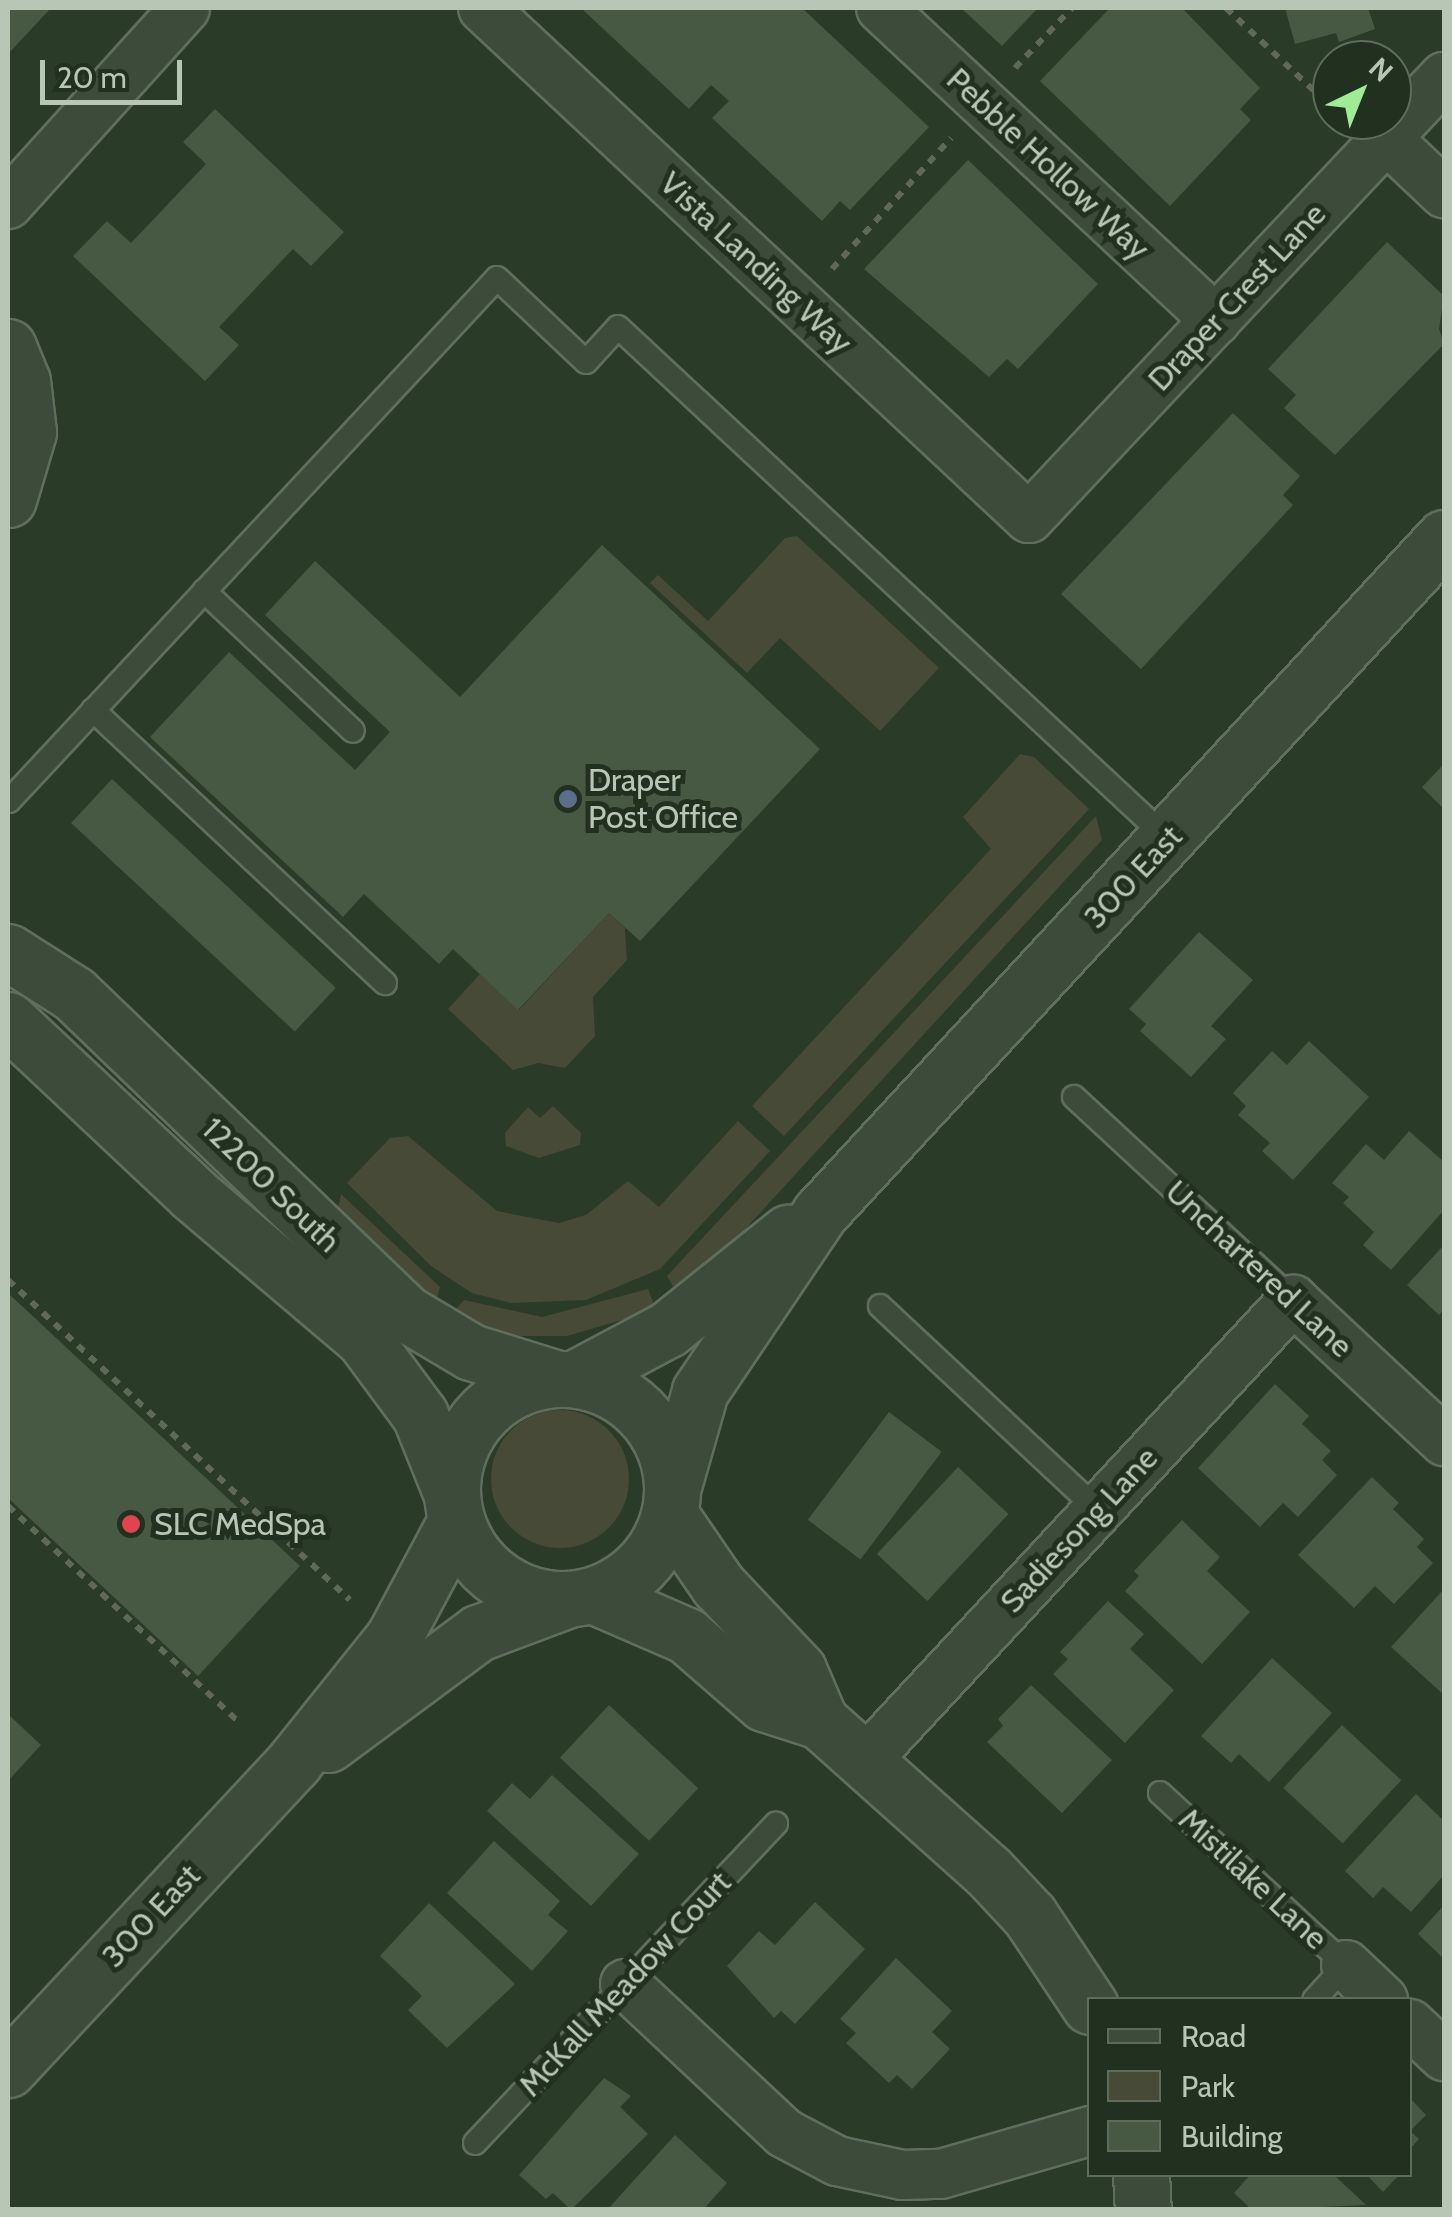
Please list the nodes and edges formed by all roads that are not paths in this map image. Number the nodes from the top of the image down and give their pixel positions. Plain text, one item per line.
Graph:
1 (185, 8) edge
2 (483, 8) edge
3 (881, 8) edge
4 (1444, 77) edge
5 (1412, 111) edge
6 (1385, 140) edge
7 (1387, 140) edge
8 (1444, 193) edge
9 (8, 204) edge
10 (1216, 320) junction
11 (8, 347) edge
12 (8, 499) edge
13 (1029, 518) joint
14 (1444, 538) edge
15 (204, 592) junction
16 (93, 710) junction
17 (353, 731) dead end
18 (8, 801) edge
19 (1168, 839) junction
20 (8, 952) edge
21 (385, 983) dead end
22 (8, 1020) edge
23 (1074, 1097) dead end
24 (820, 1213) junction
25 (1293, 1300) junction
26 (880, 1306) dead end
27 (566, 1379) junction
28 (1444, 1441) edge
29 (672, 1500) junction
30 (454, 1507) junction
31 (1098, 1510) junction
32 (580, 1598) junction
33 (820, 1721) junction
34 (866, 1760) junction
35 (294, 1762) junction
36 (1160, 1793) dead end
37 (776, 1824) dead end
38 (1346, 1965) junction
39 (625, 1984) junction
40 (1317, 1997) edge
41 (1380, 1997) edge
42 (1087, 2002) edge
43 (1412, 2026) edge
44 (1444, 2056) edge
45 (8, 2070) edge
46 (1087, 2133) edge
47 (475, 2143) dead end
48 (1141, 2177) edge
49 (1143, 2210) edge

1 - 9 street
2 - 13 street, Vista Landing Way
3 - 10 street, Pebble Hollow Way
4 - 5 street, Draper Crest Lane
6 - 10 street, Draper Crest Lane
7 - 8 street
10 - 13 street, Draper Crest Lane
11 - 12 street
14 - 19 street, 300 East
15 - 16 lane
15 - 17 lane
15 - 19 lane
16 - 18 lane
16 - 21 lane
19 - 24 street, 300 East
20 - 27 street, 12200 South
22 - 30 street, 12200 South
23 - 25 lane, Unchartered Lane
24 - 27 street, 300 East
24 - 29 street, 300 East
25 - 28 street, Unchartered Lane
25 - 31 street, Sadiesong Lane
26 - 31 lane
27 - 29 street
27 - 30 street
29 - 32 street
29 - 33 street
30 - 32 street
30 - 35 street, 300 East
31 - 34 street, Sadiesong Lane
32 - 33 street
32 - 35 street, 300 East
33 - 34 street
34 - 42 street
35 - 45 street, 300 East
36 - 38 lane, Mistilake Lane
37 - 39 lane, McKall Meadow Court
38 - 40 lane, Mistilake Lane
38 - 41 street, Mistilake Lane
39 - 46 street
39 - 47 lane, McKall Meadow Court
43 - 44 street
48 - 49 street

